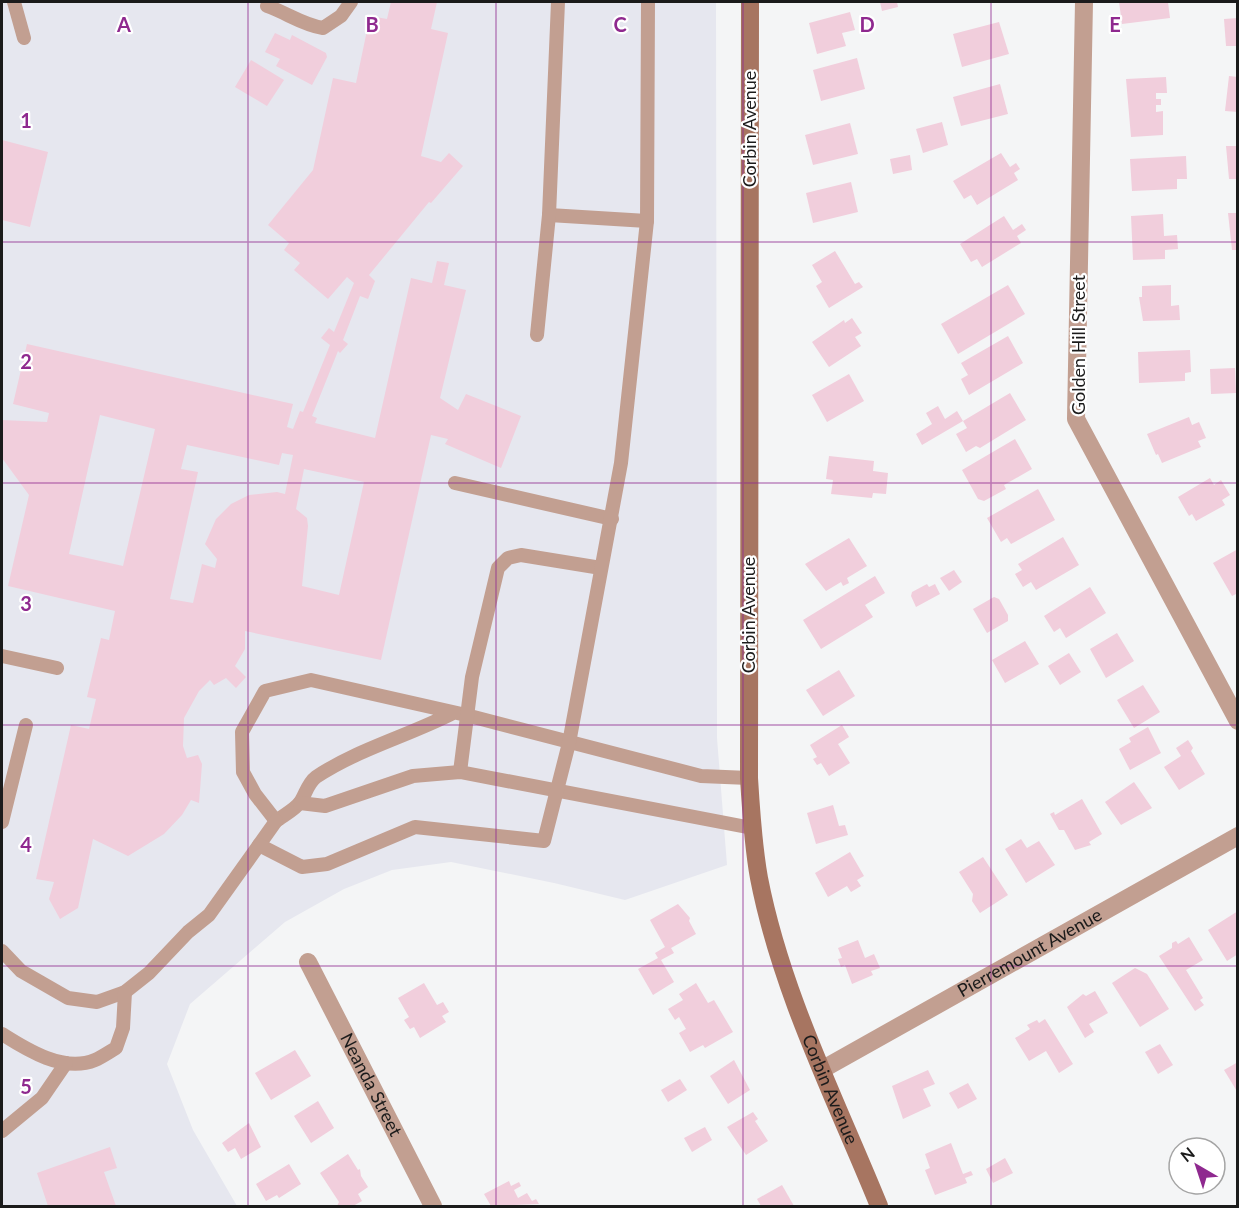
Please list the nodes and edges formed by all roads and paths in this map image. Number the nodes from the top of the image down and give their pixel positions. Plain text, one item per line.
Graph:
1 (14, 2) edge
2 (351, 2) edge
3 (558, 2) edge
4 (648, 2) edge
5 (750, 2) edge
6 (1084, 2) edge
7 (267, 6) dead end
8 (24, 38) dead end
9 (549, 214) junction
10 (647, 221) junction
11 (537, 335) dead end
12 (455, 483) dead end
13 (612, 519) junction
14 (601, 568) junction
15 (2, 656) edge
16 (57, 668) dead end
17 (460, 714) junction
18 (1238, 721) edge
19 (26, 725) dead end
20 (568, 743) junction
21 (460, 772) junction
22 (749, 778) junction
23 (559, 789) junction
24 (300, 803) junction
25 (276, 821) junction
26 (2, 822) edge
27 (752, 828) junction
28 (1238, 836) edge
29 (260, 845) junction
30 (2, 951) edge
31 (308, 962) dead end
32 (125, 992) junction
33 (2, 1034) edge
34 (66, 1063) junction
35 (823, 1069) junction
36 (2, 1131) edge
37 (433, 1206) edge
38 (879, 1206) edge

1 - 8 lane
2 - 7 lane
3 - 9 lane
4 - 10 lane
5 - 22 main road, Corbin Avenue
6 - 18 street, Golden Hill Street
9 - 10 lane
9 - 11 lane
10 - 13 lane
12 - 13 lane
13 - 14 lane
14 - 17 lane
14 - 20 lane
15 - 16 lane
17 - 20 lane
17 - 21 lane
17 - 24 lane
17 - 25 lane
19 - 26 lane
20 - 22 lane
20 - 23 lane
21 - 23 lane
21 - 24 lane
22 - 27 main road, Corbin Avenue
23 - 27 lane
23 - 29 lane
24 - 25 lane
25 - 29 lane
27 - 35 main road, Corbin Avenue
28 - 35 street, Pierremount Avenue
29 - 32 lane
30 - 32 lane
31 - 37 street, Neanda Street
32 - 34 lane
33 - 34 lane
34 - 36 lane
35 - 38 main road, Corbin Avenue

